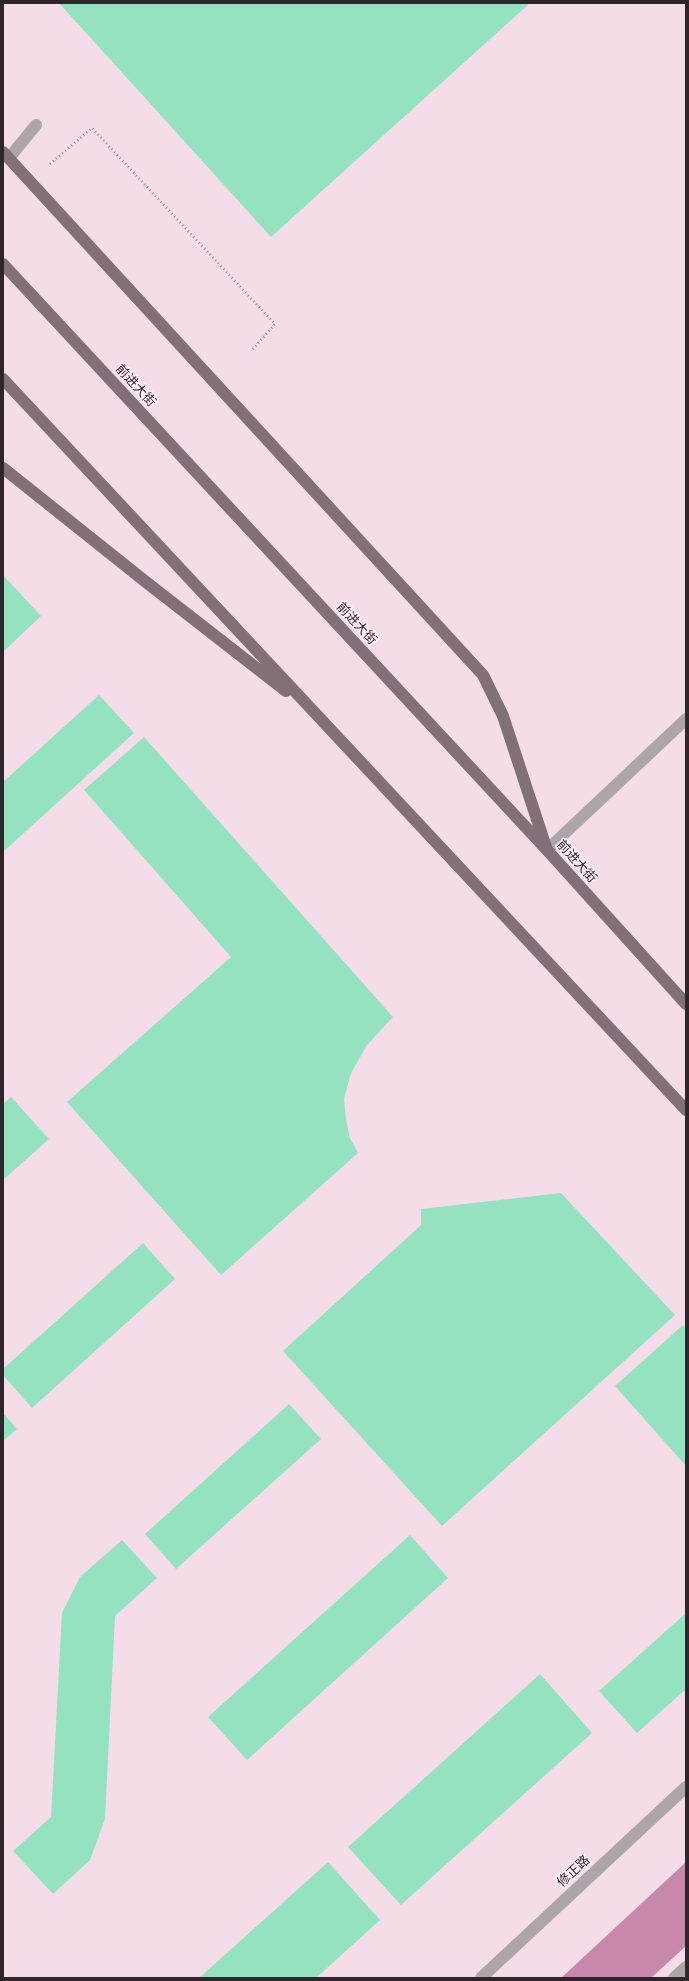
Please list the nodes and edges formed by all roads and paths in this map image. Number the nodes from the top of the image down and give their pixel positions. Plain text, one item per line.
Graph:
1 (36, 125) dead end
2 (6, 155) edge
3 (50, 164) dead end
4 (3, 264) edge
5 (251, 351) dead end
6 (3, 379) edge
7 (3, 468) edge
8 (316, 713) junction
9 (686, 719) edge
10 (547, 850) junction
11 (686, 1004) edge
12 (686, 1110) edge
13 (686, 1787) edge
14 (686, 1967) edge
15 (481, 1978) edge
16 (674, 1978) edge

1 - 2 street
2 - 10 main road
3 - 5 path
4 - 10 main road, 前进大街
6 - 8 main road
7 - 8 main road
8 - 12 main road
9 - 10 street
10 - 11 main road, 前进大街
13 - 15 street, 修正路
14 - 16 street

